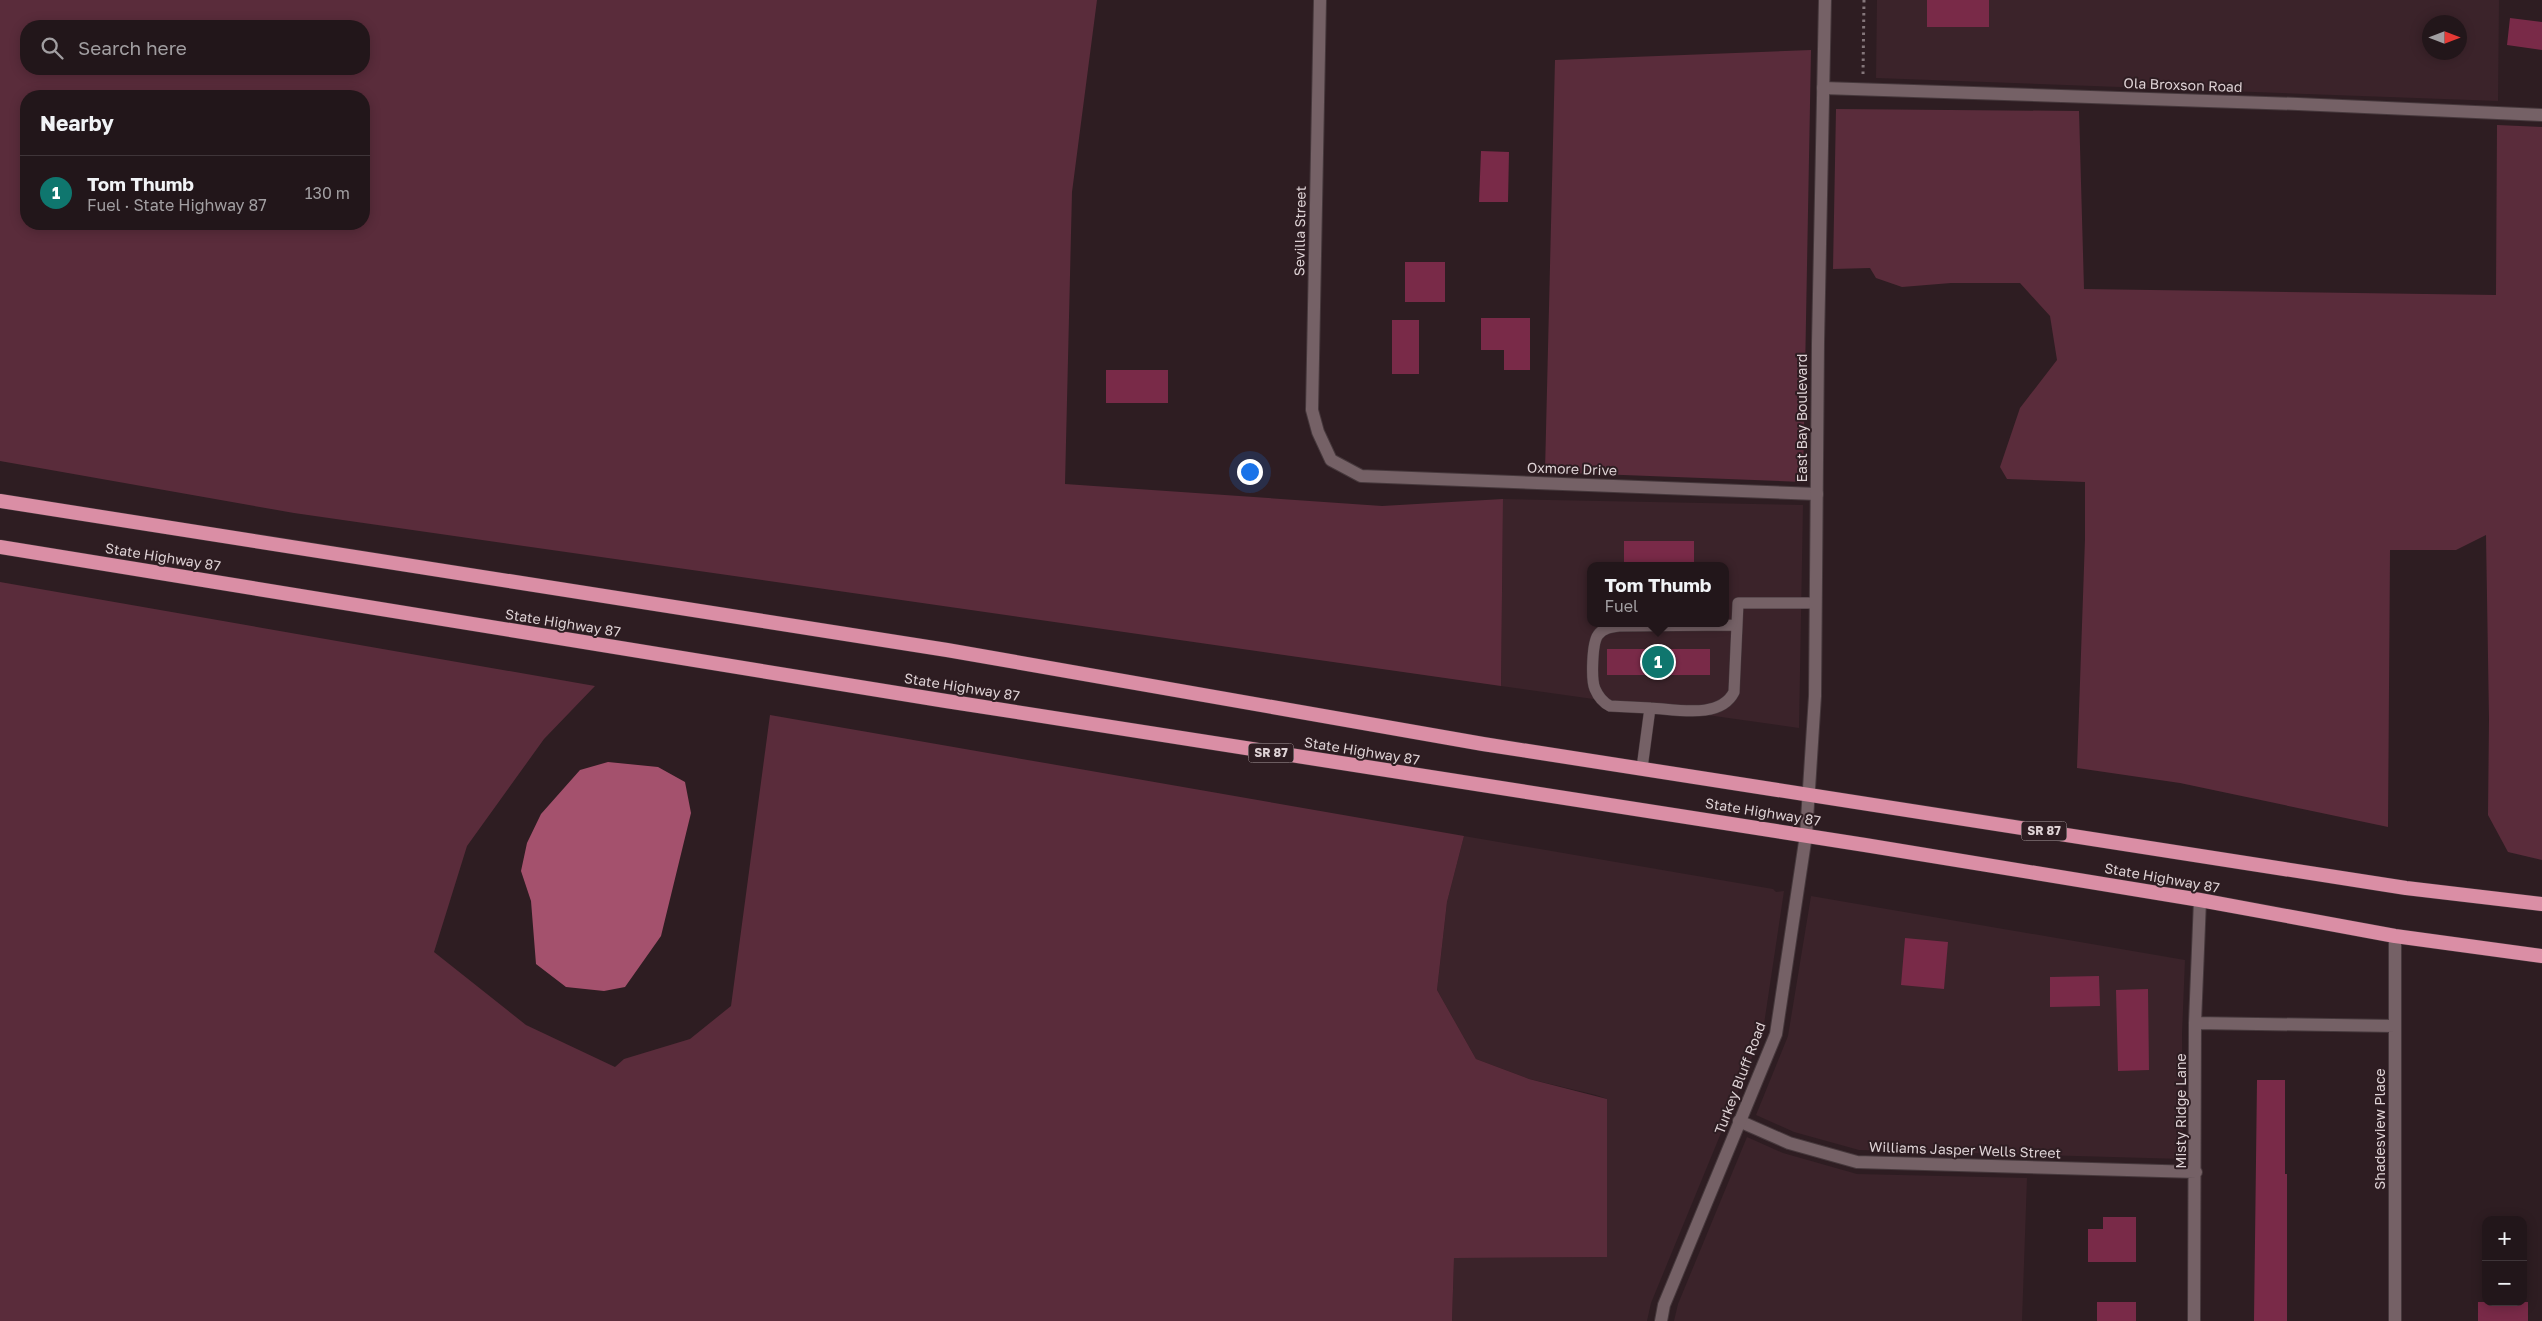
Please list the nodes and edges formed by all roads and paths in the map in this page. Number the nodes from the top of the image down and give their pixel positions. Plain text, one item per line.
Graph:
1 (1320, 0) edge
2 (1825, 0) edge
3 (1864, 0) edge
4 (1823, 88) junction
5 (1863, 89) junction
6 (2542, 115) edge
7 (1331, 460) joint
8 (1817, 494) junction
9 (0, 501) edge
10 (0, 547) edge
11 (1816, 603) junction
12 (1729, 625) edge
13 (1737, 625) junction
14 (1614, 627) edge
15 (1650, 708) junction
16 (1642, 768) junction
17 (1809, 794) junction
18 (1806, 835) junction
19 (2200, 900) junction
20 (2542, 904) edge
21 (2395, 936) junction
22 (2542, 956) edge
23 (2195, 1023) junction
24 (2395, 1026) junction
25 (1740, 1121) junction
26 (2196, 1172) junction
27 (1661, 1321) edge
28 (2194, 1321) edge
29 (2395, 1321) edge

1 - 7 street, Sevilla Street
2 - 4 street, East Bay Boulevard
3 - 5 path
4 - 5 street, Ola Broxson Road
4 - 8 street, East Bay Boulevard
5 - 6 street, Ola Broxson Road
7 - 8 street, Oxmore Drive
8 - 11 street, East Bay Boulevard
9 - 16 highway, SR 87
10 - 18 highway, State Highway 87 / SR 87
11 - 13 lane
11 - 17 street, East Bay Boulevard
12 - 13 lane
13 - 15 lane
14 - 15 lane
15 - 16 lane
16 - 17 highway, SR 87
17 - 18 street, East Bay Boulevard
17 - 20 highway, SR 87
18 - 19 highway, State Highway 87 / SR 87
18 - 25 street, Turkey Bluff Road
19 - 21 highway, State Highway 87 / SR 87
19 - 23 street, Misty Ridge Lane
21 - 22 highway, State Highway 87 / SR 87
21 - 24 street, Shadesview Place
23 - 24 street
23 - 26 street, Misty Ridge Lane
24 - 29 street, Shadesview Place
25 - 26 street, Williams Jasper Wells Street
25 - 27 street, Turkey Bluff Road
26 - 28 street, Misty Ridge Lane

